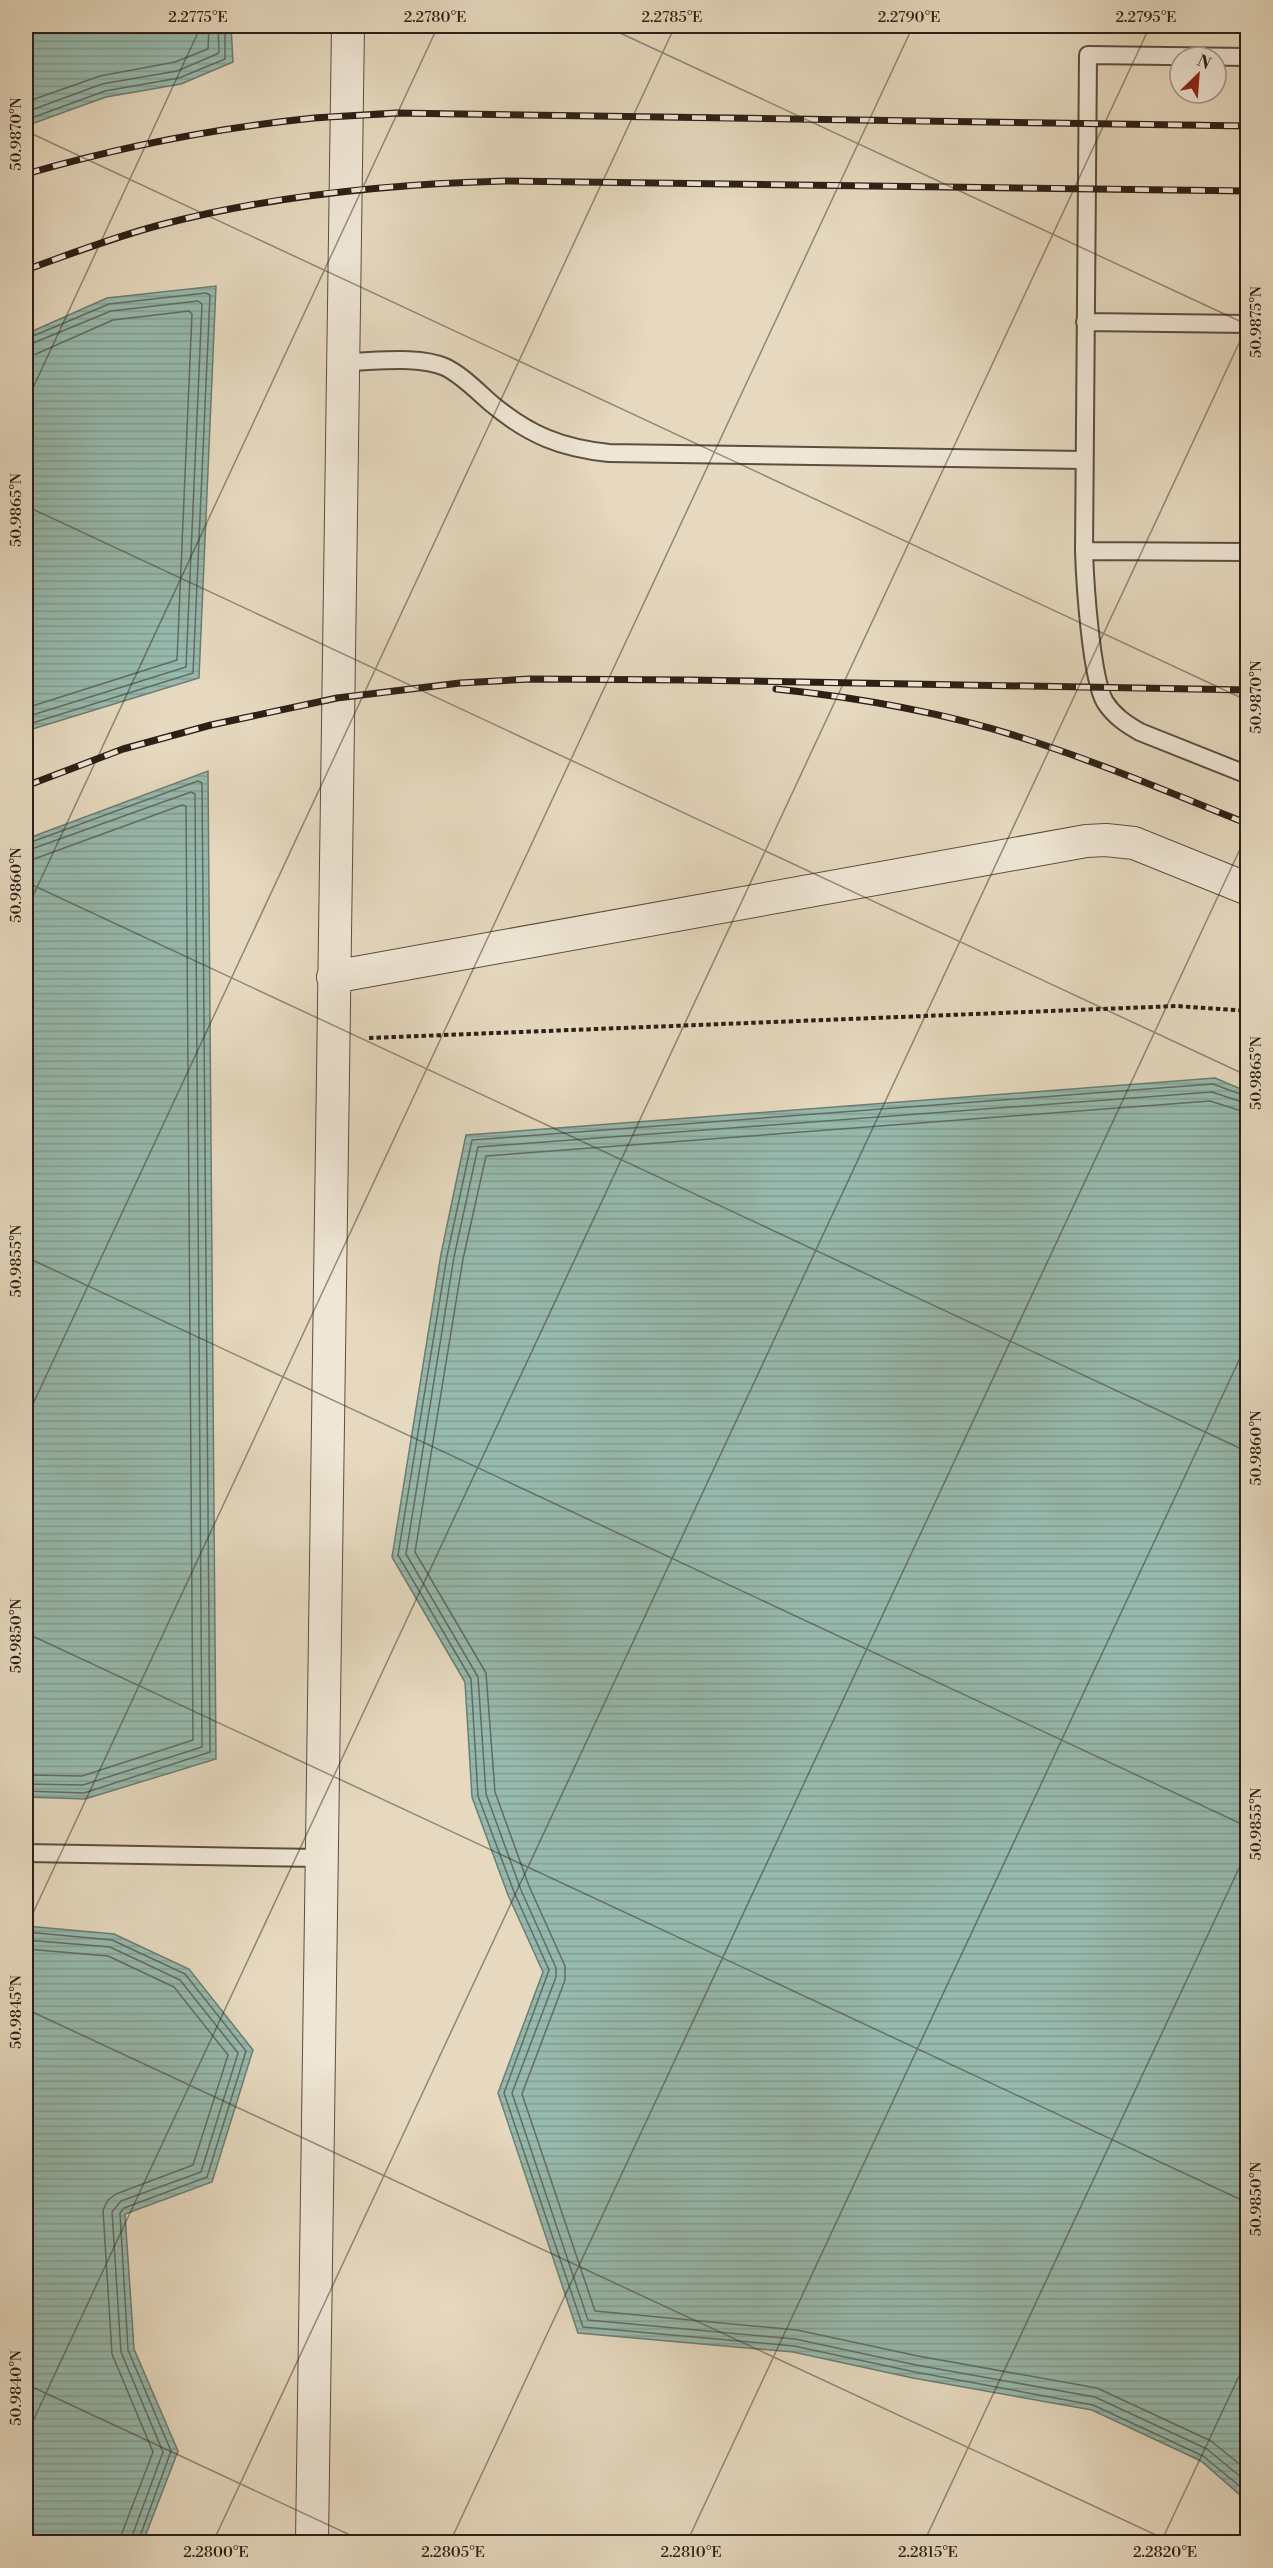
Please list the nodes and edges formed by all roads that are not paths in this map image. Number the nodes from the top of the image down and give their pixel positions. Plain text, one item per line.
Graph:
1 (348, 26) edge
2 (1248, 57) edge
3 (1085, 322) junction
4 (1248, 324) edge
5 (344, 362) junction
6 (1084, 460) junction
7 (1084, 551) junction
8 (1248, 552) edge
9 (1248, 775) edge
10 (1248, 889) edge
11 (333, 977) junction
12 (26, 1853) edge
13 (320, 1858) junction
14 (312, 2542) edge

1 - 5 street
2 - 3 lane
3 - 4 lane
3 - 6 lane
5 - 6 lane
5 - 11 street
6 - 7 lane
7 - 8 lane
7 - 9 lane
10 - 11 street
11 - 13 street
12 - 13 lane
13 - 14 street

